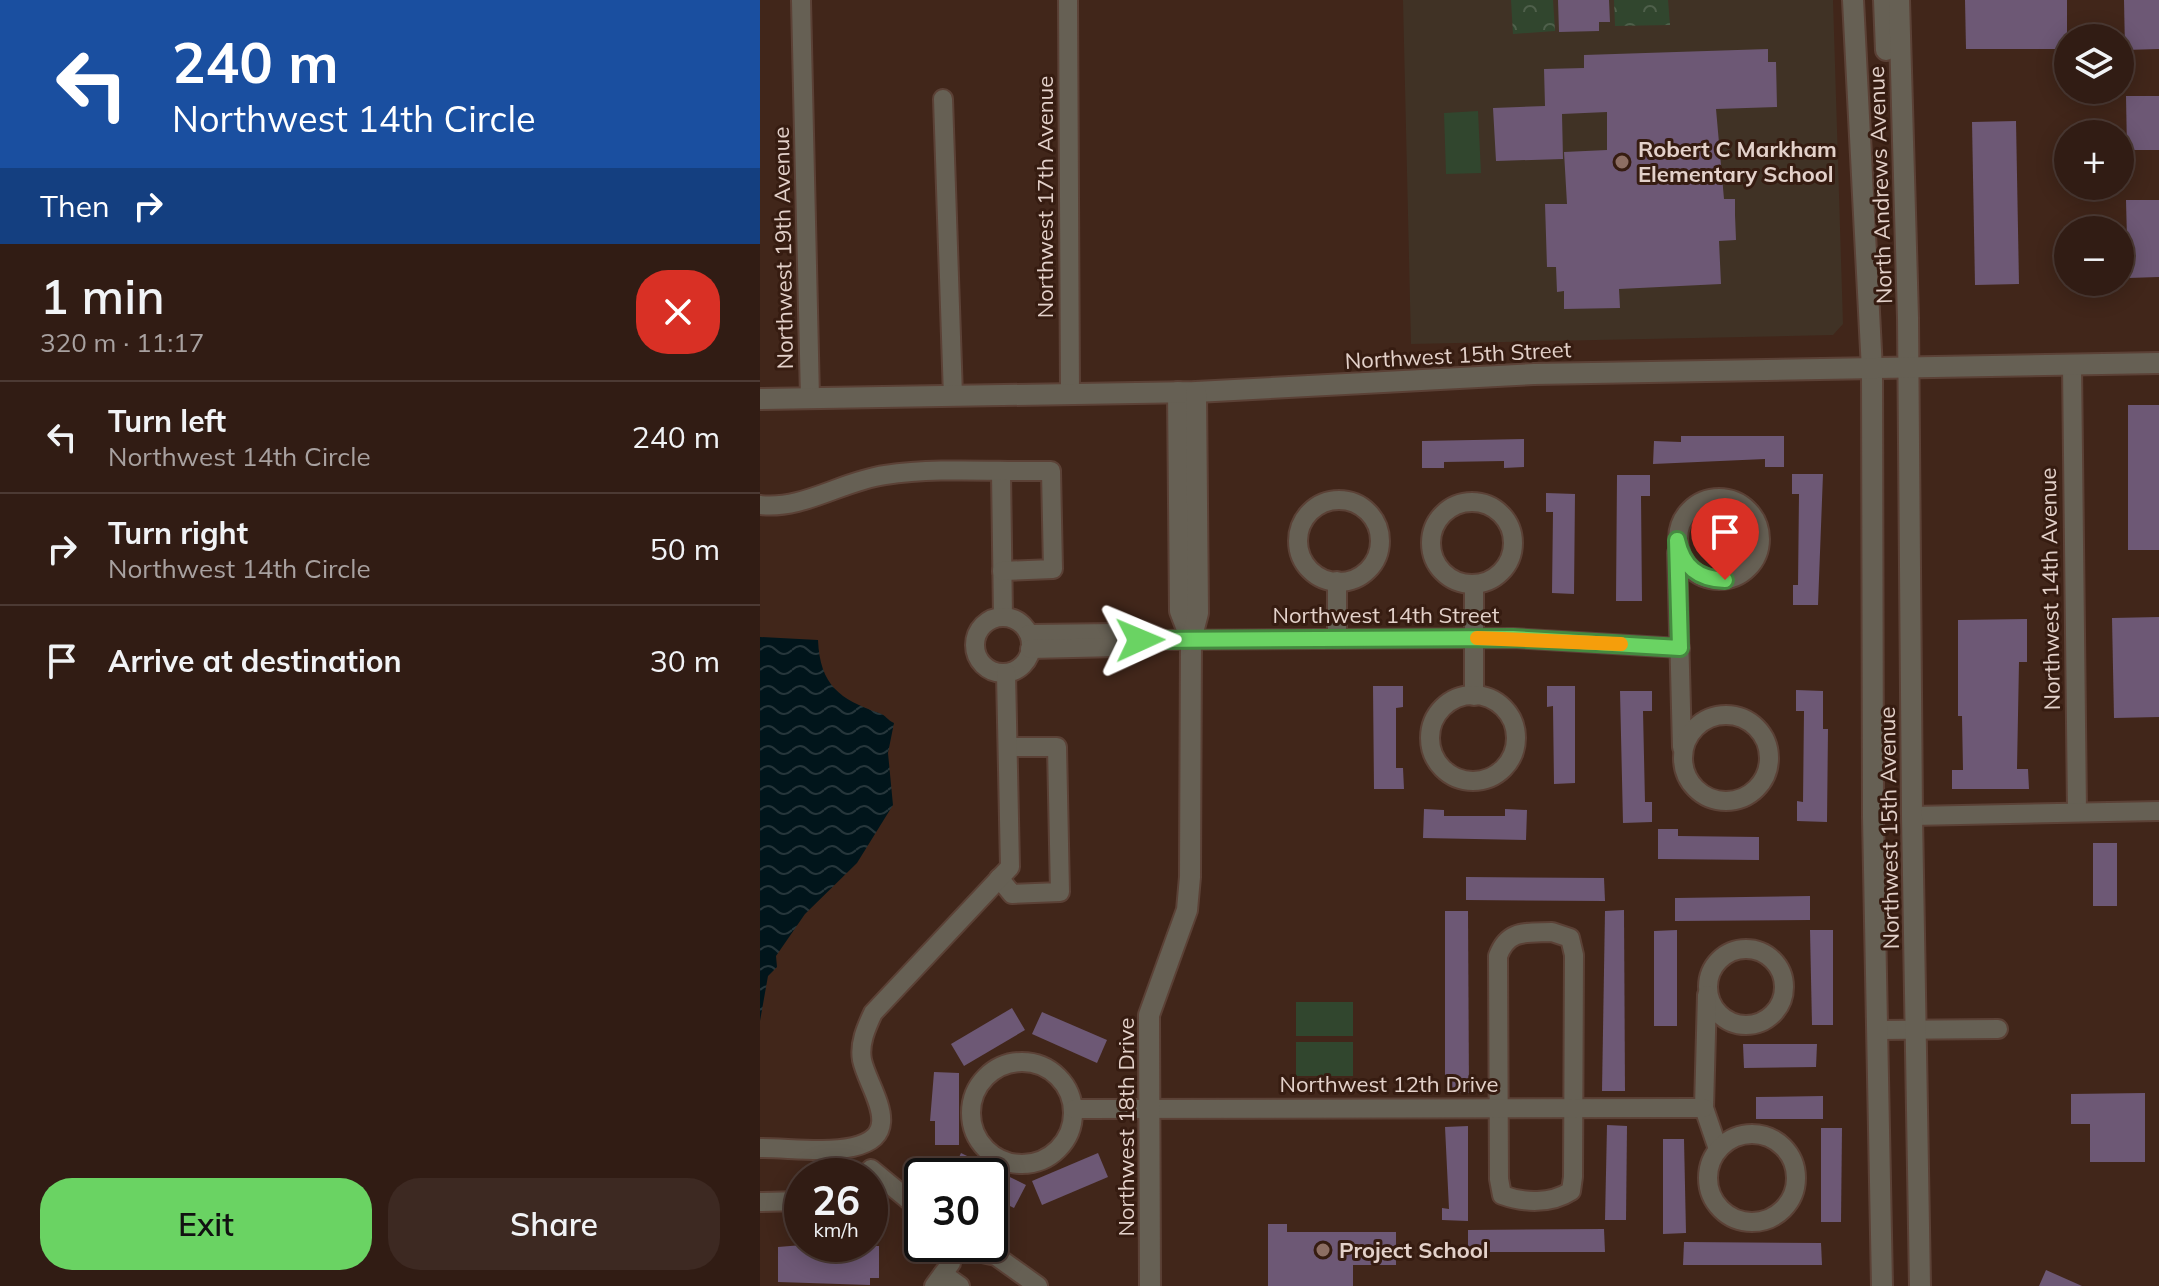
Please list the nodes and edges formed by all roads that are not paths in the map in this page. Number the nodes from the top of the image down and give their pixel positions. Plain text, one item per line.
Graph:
1 (1068, 0) edge
2 (1853, 0) edge
3 (1884, 0) edge
4 (1899, 0) edge
5 (801, 1) edge
6 (943, 99) dead end
7 (1904, 252) junction
8 (2159, 363) edge
9 (2072, 365) junction
10 (1908, 369) junction
11 (1872, 370) junction
12 (1187, 392) junction
13 (1070, 393) junction
14 (953, 396) junction
15 (810, 398) junction
16 (760, 399) edge
17 (1001, 472) junction
18 (760, 505) edge
19 (1677, 540) junction
20 (1002, 571) junction
21 (1337, 581) junction
22 (1474, 584) junction
23 (1003, 617) junction
24 (1474, 638) junction
25 (1337, 639) junction
26 (1191, 640) junction
27 (1030, 642) junction
28 (1680, 648) junction
29 (1006, 673) junction
30 (1474, 696) junction
31 (1008, 747) junction
32 (1683, 758) junction
33 (2159, 811) edge
34 (2077, 812) junction
35 (1912, 816) junction
36 (999, 878) junction
37 (1708, 988) junction
38 (1998, 1029) dead end
39 (1878, 1030) junction
40 (1916, 1030) junction
41 (1149, 1108) junction
42 (1498, 1108) junction
43 (1574, 1108) junction
44 (1704, 1108) junction
45 (1074, 1109) junction
46 (873, 1137) junction
47 (760, 1148) edge
48 (1718, 1149) junction
49 (871, 1158) edge
50 (784, 1201) edge
51 (760, 1202) edge
52 (951, 1262) edge
53 (1004, 1262) edge
54 (938, 1280) edge
55 (960, 1286) edge
56 (1038, 1286) edge
57 (1150, 1286) edge
58 (1882, 1286) edge
59 (1920, 1286) edge

1 - 13 street, Northwest 17th Avenue
2 - 11 street, North Andrews Avenue
3 - 7 street
4 - 7 street, North Andrews Avenue
5 - 15 street, Northwest 19th Avenue
6 - 14 street
7 - 10 street, North Andrews Avenue
8 - 9 street, Northwest 15th Street
9 - 10 street, Northwest 15th Street
9 - 34 street, Northwest 14th Avenue
10 - 11 street, Northwest 15th Street
10 - 35 street, Northwest 15th Avenue
11 - 12 street, Northwest 15th Street
11 - 39 street, Northwest 15th Avenue
12 - 13 street, Northwest 15th Street
12 - 26 street, Northwest 18th Drive
13 - 14 street, Northwest 15th Street
14 - 15 street, Northwest 15th Street
15 - 16 street, Northwest 15th Street
17 - 18 street
17 - 20 street
17 - 20 street
19 - 19 street
19 - 28 street
20 - 23 street
21 - 21 street
21 - 25 street
22 - 22 street
22 - 24 street
23 - 27 street
23 - 29 street
24 - 25 street, Northwest 14th Street
24 - 28 street, Northwest 14th Street
24 - 30 street
25 - 26 street, Northwest 14th Street
26 - 27 street, Northwest 14th Street
26 - 41 street, Northwest 18th Drive
27 - 29 street
28 - 32 street
29 - 31 street
30 - 30 street
31 - 36 street
31 - 36 street
32 - 32 street
33 - 34 street
34 - 35 street
35 - 40 street, Northwest 15th Avenue
36 - 46 street
37 - 37 street
37 - 44 street
38 - 40 street
39 - 40 street
39 - 58 street, Northwest 15th Avenue
40 - 59 street, Northwest 15th Avenue
41 - 42 street, Northwest 12th Drive
41 - 45 street, Northwest 12th Drive
41 - 57 street, Northwest 18th Drive
42 - 43 street, Northwest 12th Drive
42 - 43 street
42 - 43 street
43 - 44 street, Northwest 12th Drive
44 - 48 street
45 - 45 street
46 - 47 street
46 - 49 street
48 - 48 street
50 - 51 street
52 - 54 street
53 - 56 street
54 - 55 street

